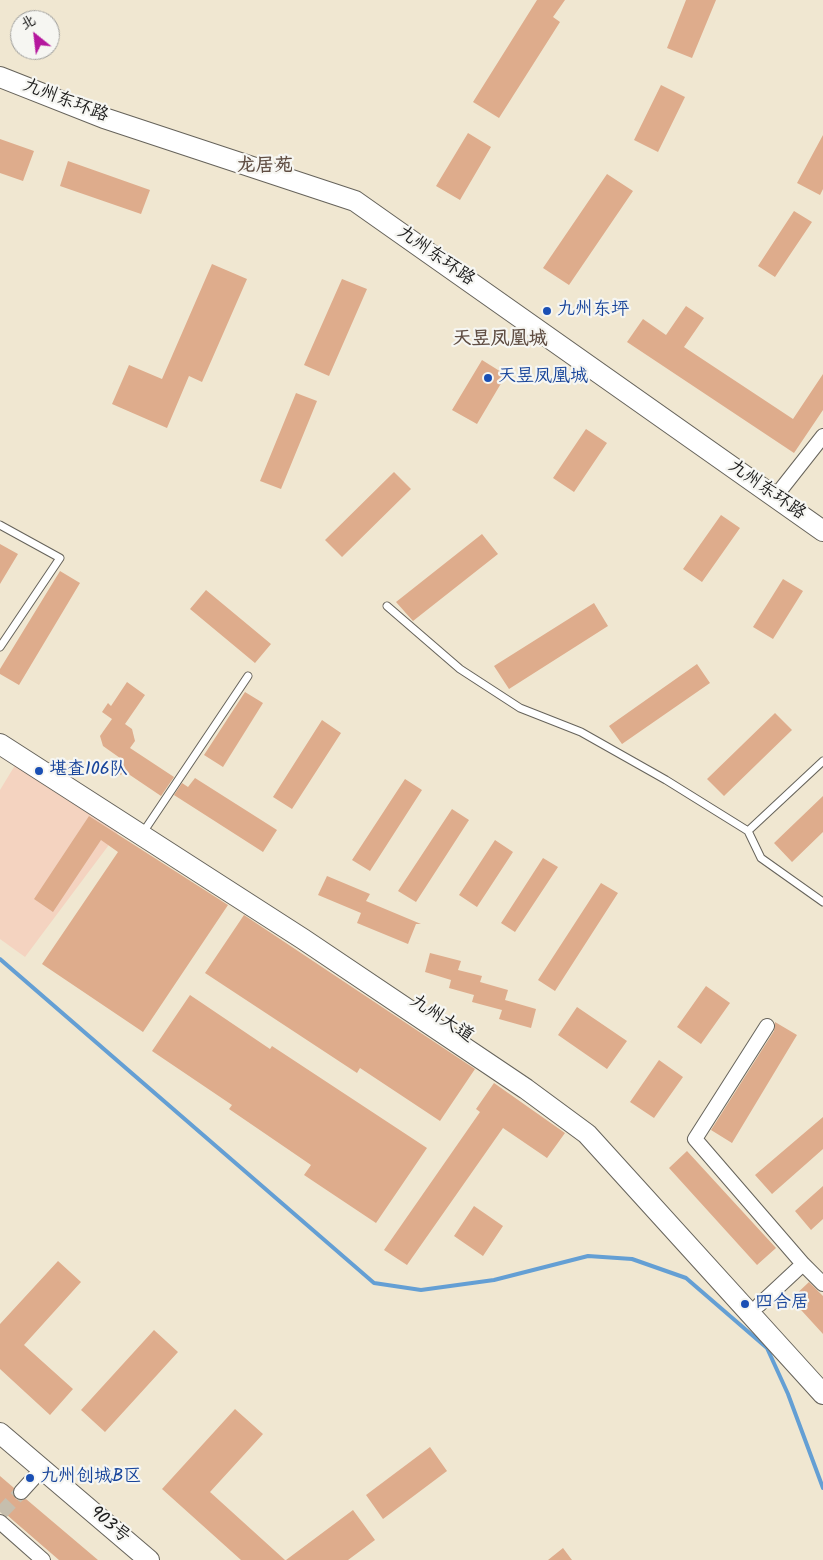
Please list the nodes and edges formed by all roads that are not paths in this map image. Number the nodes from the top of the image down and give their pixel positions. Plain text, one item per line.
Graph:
1 (0, 77) edge
2 (823, 436) edge
3 (775, 498) junction
4 (0, 525) edge
5 (823, 531) edge
6 (387, 606) dead end
7 (0, 647) edge
8 (248, 676) dead end
9 (0, 734) edge
10 (0, 744) edge
11 (823, 761) edge
12 (146, 828) junction
13 (748, 831) junction
14 (823, 902) edge
15 (767, 1026) dead end
16 (803, 1264) junction
17 (822, 1281) edge
18 (758, 1305) junction
19 (823, 1376) edge
20 (823, 1394) edge
21 (0, 1433) edge
22 (0, 1446) edge
23 (39, 1473) junction
24 (21, 1492) tunnel mouth
25 (0, 1516) edge
26 (43, 1560) edge
27 (133, 1560) edge
28 (149, 1560) edge

1 - 3 main road, 九州东环路
2 - 3 street
3 - 5 main road, 九州东环路
4 - 7 lane
6 - 13 lane
8 - 12 lane
9 - 12 main road, 九州大道
10 - 20 main road
11 - 13 lane
12 - 18 main road, 九州大道
13 - 14 lane
15 - 16 street
16 - 17 street
16 - 18 street
18 - 19 main road, 九州大道
21 - 23 main road, 903号
22 - 23 main road
23 - 24 street
23 - 27 main road
23 - 28 main road, 903号
25 - 26 street

